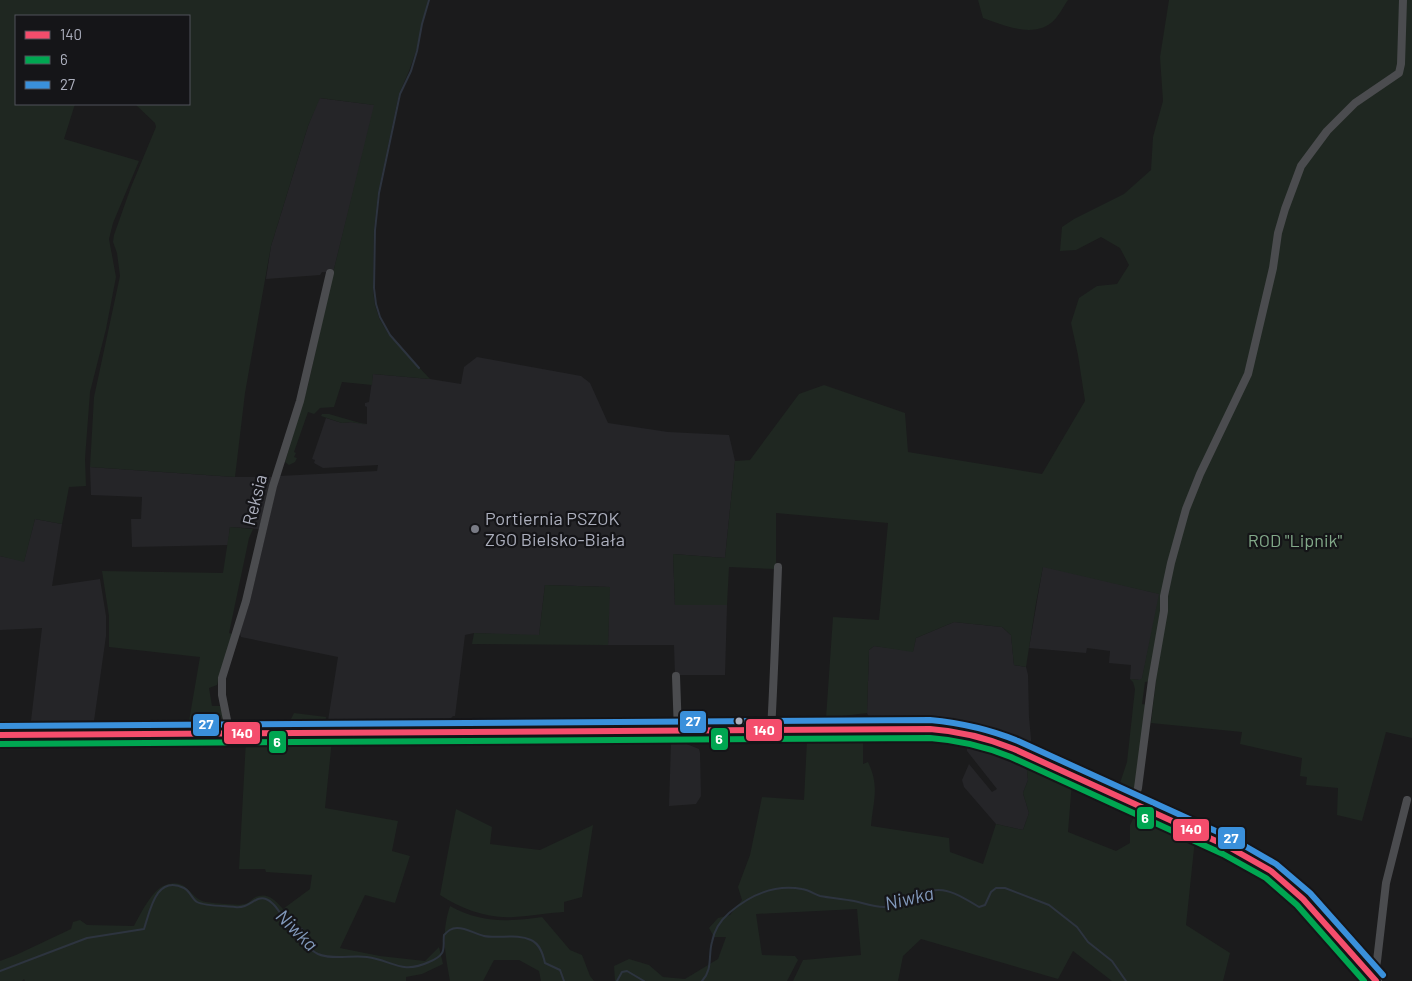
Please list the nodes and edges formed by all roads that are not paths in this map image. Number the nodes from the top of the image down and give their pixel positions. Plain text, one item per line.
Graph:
1 (1403, 0) edge
2 (330, 273) dead end
3 (778, 567) dead end
4 (676, 676) dead end
5 (770, 731) junction
6 (678, 732) junction
7 (0, 735) edge
8 (230, 735) junction
9 (1407, 800) dead end
10 (1133, 804) junction
11 (1374, 979) edge

1 - 10 street
2 - 8 street, Reksia
3 - 5 street
4 - 6 street
5 - 6 main road
5 - 10 main road
6 - 8 main road
7 - 8 main road
9 - 11 street
10 - 11 main road

